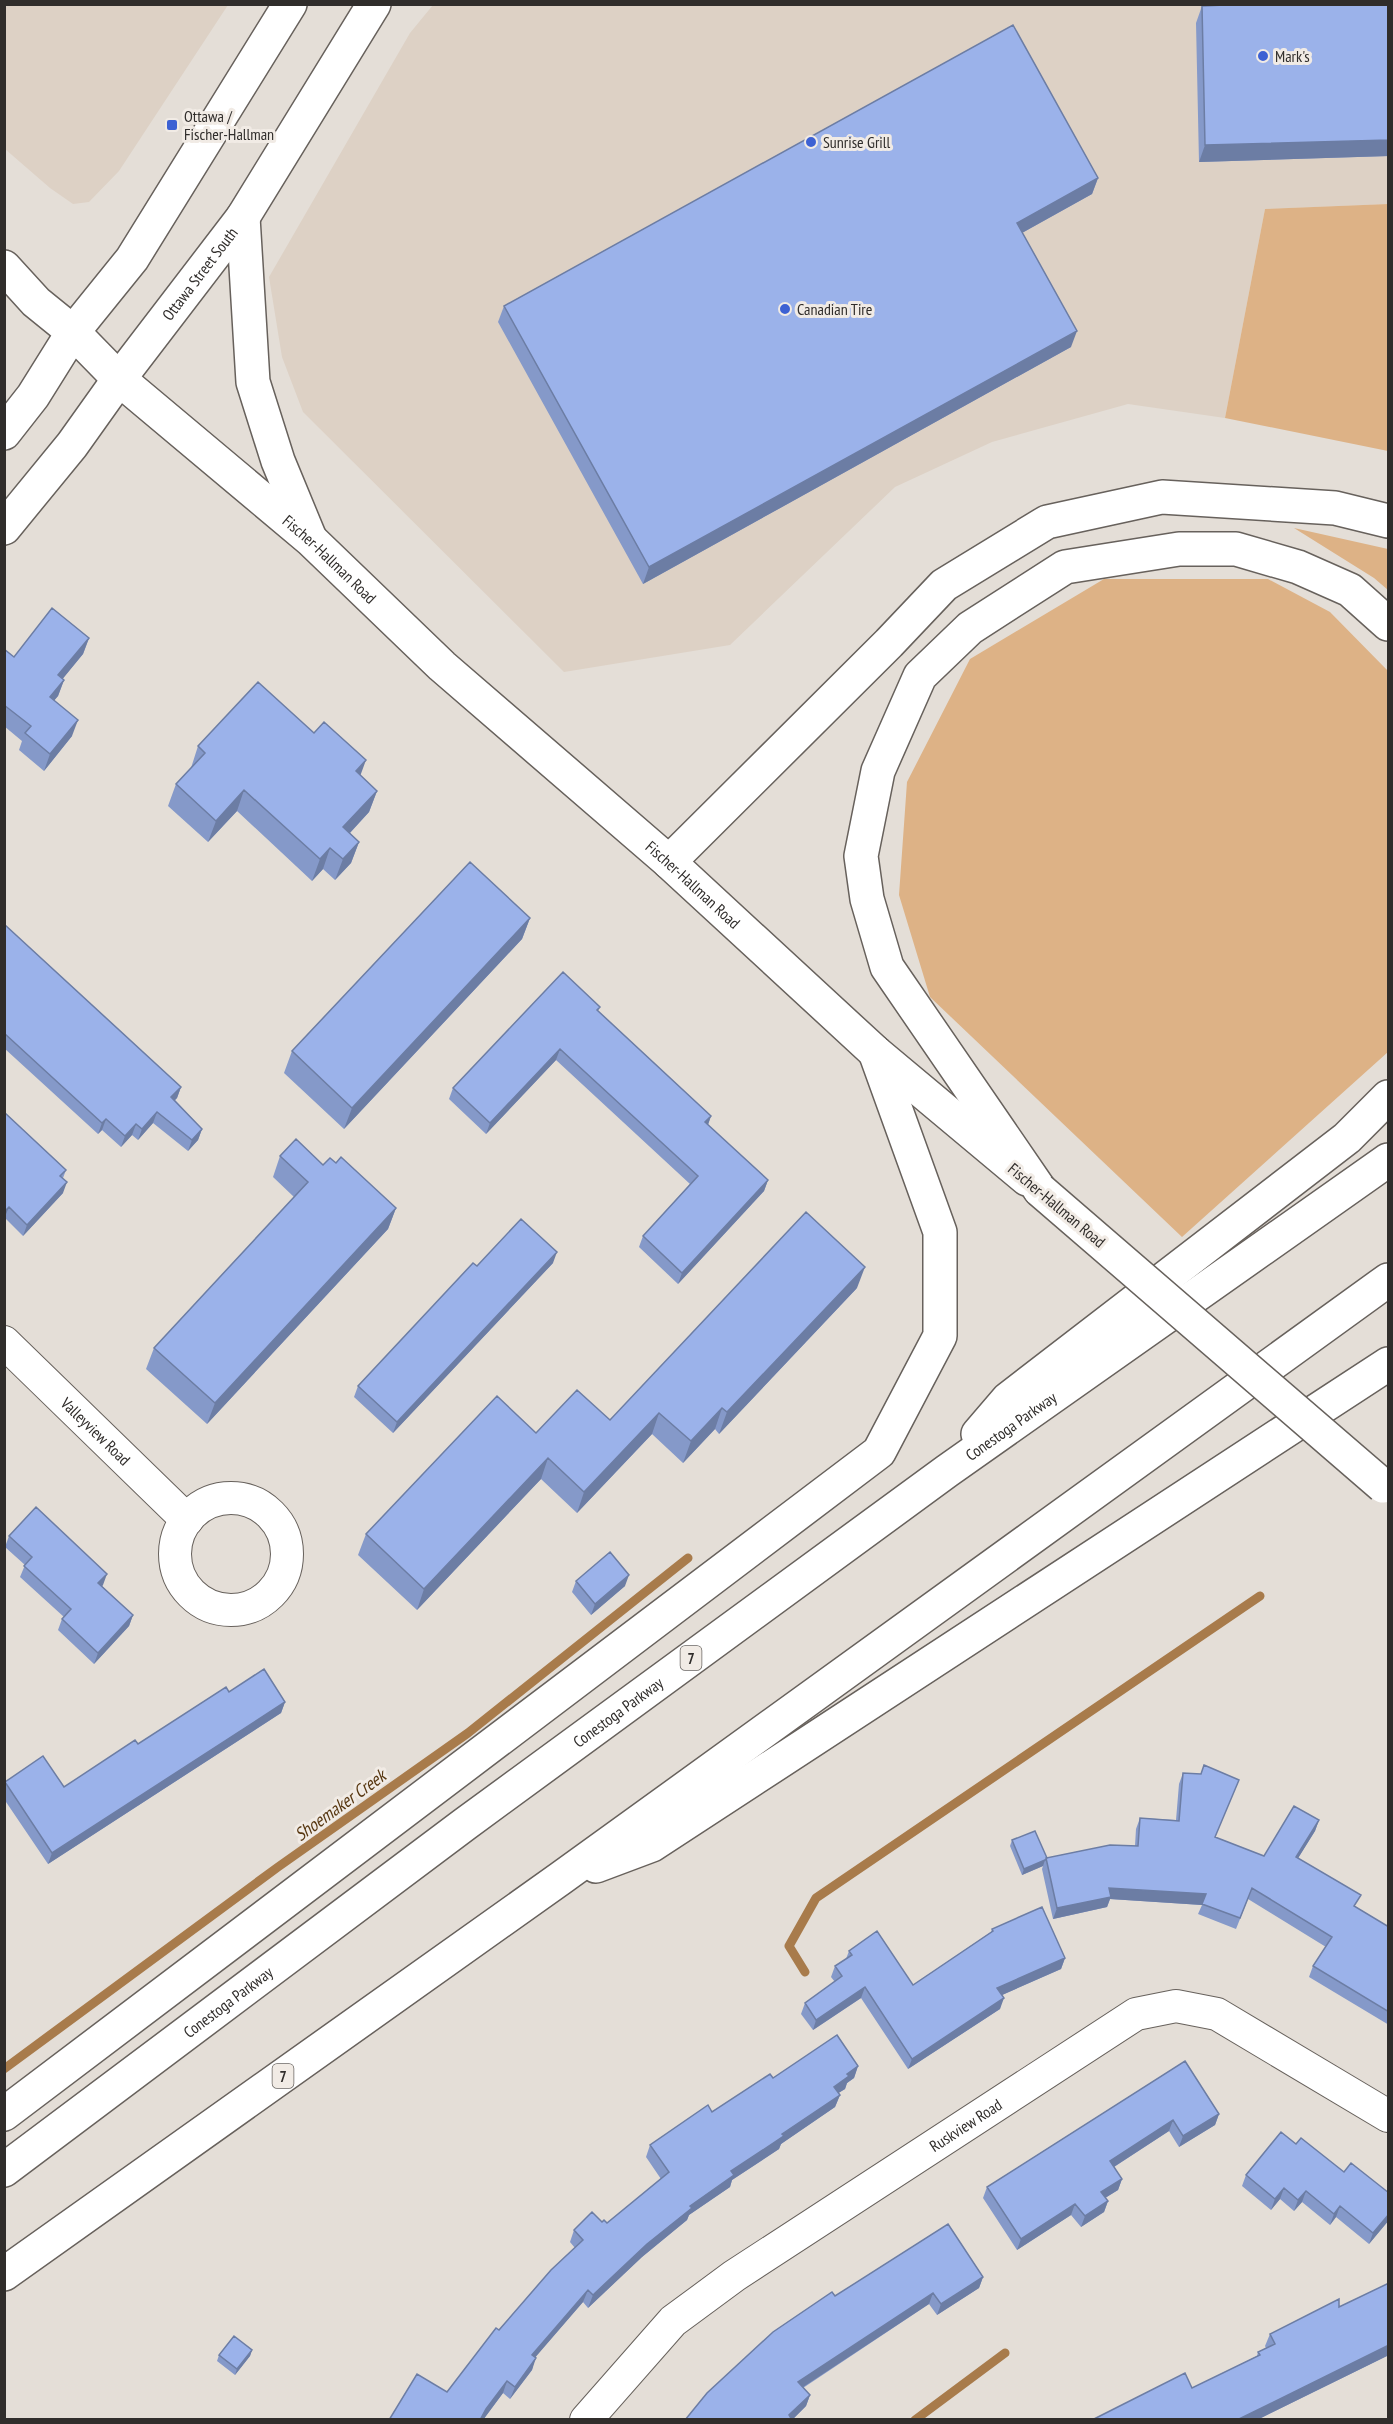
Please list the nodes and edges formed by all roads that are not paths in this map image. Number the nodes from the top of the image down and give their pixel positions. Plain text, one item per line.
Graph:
1 (290, 4) edge
2 (374, 4) edge
3 (243, 217) junction
4 (4, 267) edge
5 (73, 332) junction
6 (119, 379) junction
7 (4, 433) edge
8 (1389, 521) edge
9 (4, 528) edge
10 (311, 540) junction
11 (1389, 624) edge
12 (669, 862) junction
13 (875, 1052) junction
14 (1389, 1097) edge
15 (1389, 1160) edge
16 (1040, 1190) junction
17 (1389, 1280) edge
18 (4, 1342) edge
19 (1389, 1364) edge
20 (947, 1471) junction
21 (1386, 1488) edge
22 (187, 1520) dead end
23 (561, 1878) junction
24 (4, 2114) edge
25 (1389, 2116) edge
26 (4, 2170) edge
27 (4, 2274) edge
28 (586, 2420) edge

1 - 5 main road
2 - 3 main road, Ottawa Street South
3 - 6 main road, Ottawa Street South
3 - 10 main road
4 - 5 main road, Fischer-Hallman Road
5 - 6 main road, Fischer-Hallman Road
5 - 7 main road
6 - 9 main road, Ottawa Street South
6 - 10 main road, Fischer-Hallman Road
8 - 12 main road
10 - 12 main road, Fischer-Hallman Road
11 - 16 main road
12 - 13 main road, Fischer-Hallman Road
13 - 16 main road, Fischer-Hallman Road
13 - 24 main road
14 - 20 main road
15 - 20 main road, Conestoga Parkway / 7
16 - 21 main road, Fischer-Hallman Road, bridge
17 - 23 main road, 7
18 - 22 street, Valleyview Road
19 - 23 main road
20 - 26 main road, Conestoga Parkway / 7
23 - 27 main road, 7
25 - 28 street, Ruskview Road

